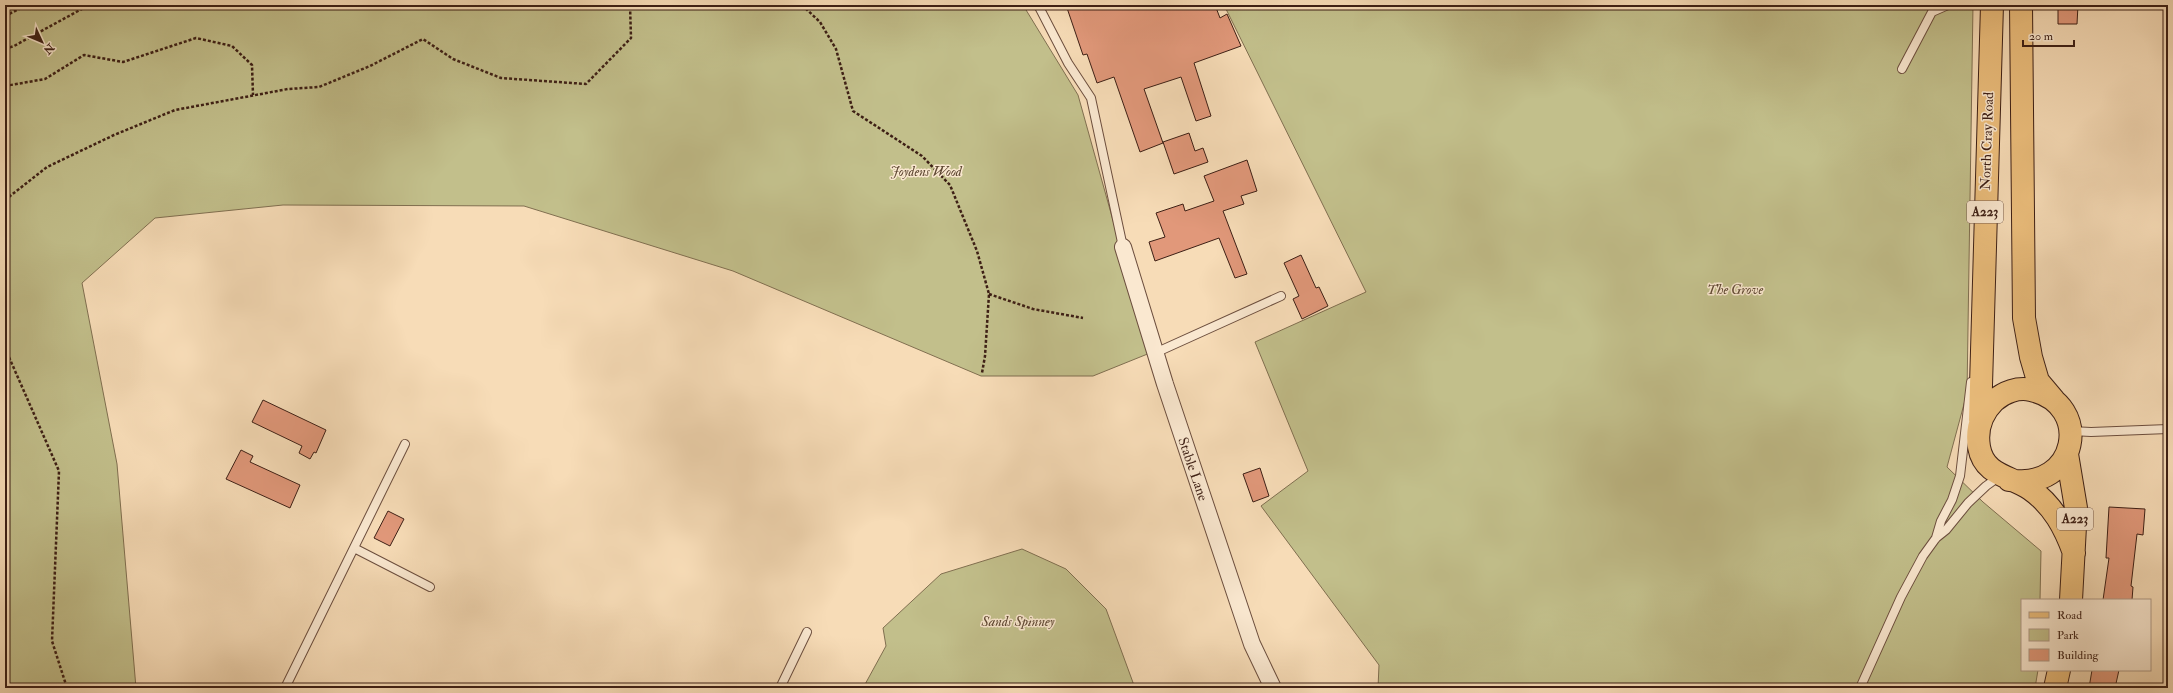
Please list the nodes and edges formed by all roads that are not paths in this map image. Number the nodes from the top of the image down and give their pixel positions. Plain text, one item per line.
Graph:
1 (1038, 5) edge
2 (1948, 5) edge
3 (1992, 5) edge
4 (2021, 5) edge
5 (1902, 69) dead end
6 (1123, 247) joint
7 (1281, 296) dead end
8 (1982, 317) junction
9 (1155, 353) junction
10 (2054, 400) junction
11 (1980, 420) junction
12 (2168, 429) edge
13 (2071, 431) junction
14 (405, 444) dead end
15 (2067, 454) junction
16 (2005, 478) junction
17 (1936, 538) junction
18 (354, 548) junction
19 (2074, 553) junction
20 (430, 587) dead end
21 (2071, 599) edge
22 (807, 632) dead end
23 (2059, 671) edge
24 (285, 688) edge
25 (780, 688) edge
26 (1273, 688) edge
27 (1860, 688) edge
28 (2055, 688) edge

1 - 6 lane
2 - 5 lane
3 - 8 main road, North Cray Road / A223
4 - 10 main road, A223
6 - 9 street, Stable Lane
7 - 9 lane
8 - 11 main road, North Cray Road / A223
8 - 17 lane
9 - 26 street, Stable Lane
10 - 11 main road, A223
10 - 13 main road, A223
11 - 16 main road, A223
12 - 13 lane
13 - 15 main road, A223
14 - 18 lane
15 - 16 main road, A223
15 - 19 main road, A223
16 - 17 lane
16 - 19 main road, A223
17 - 27 lane
18 - 20 lane
18 - 24 lane
19 - 21 main road, A223
22 - 25 lane
23 - 28 main road

